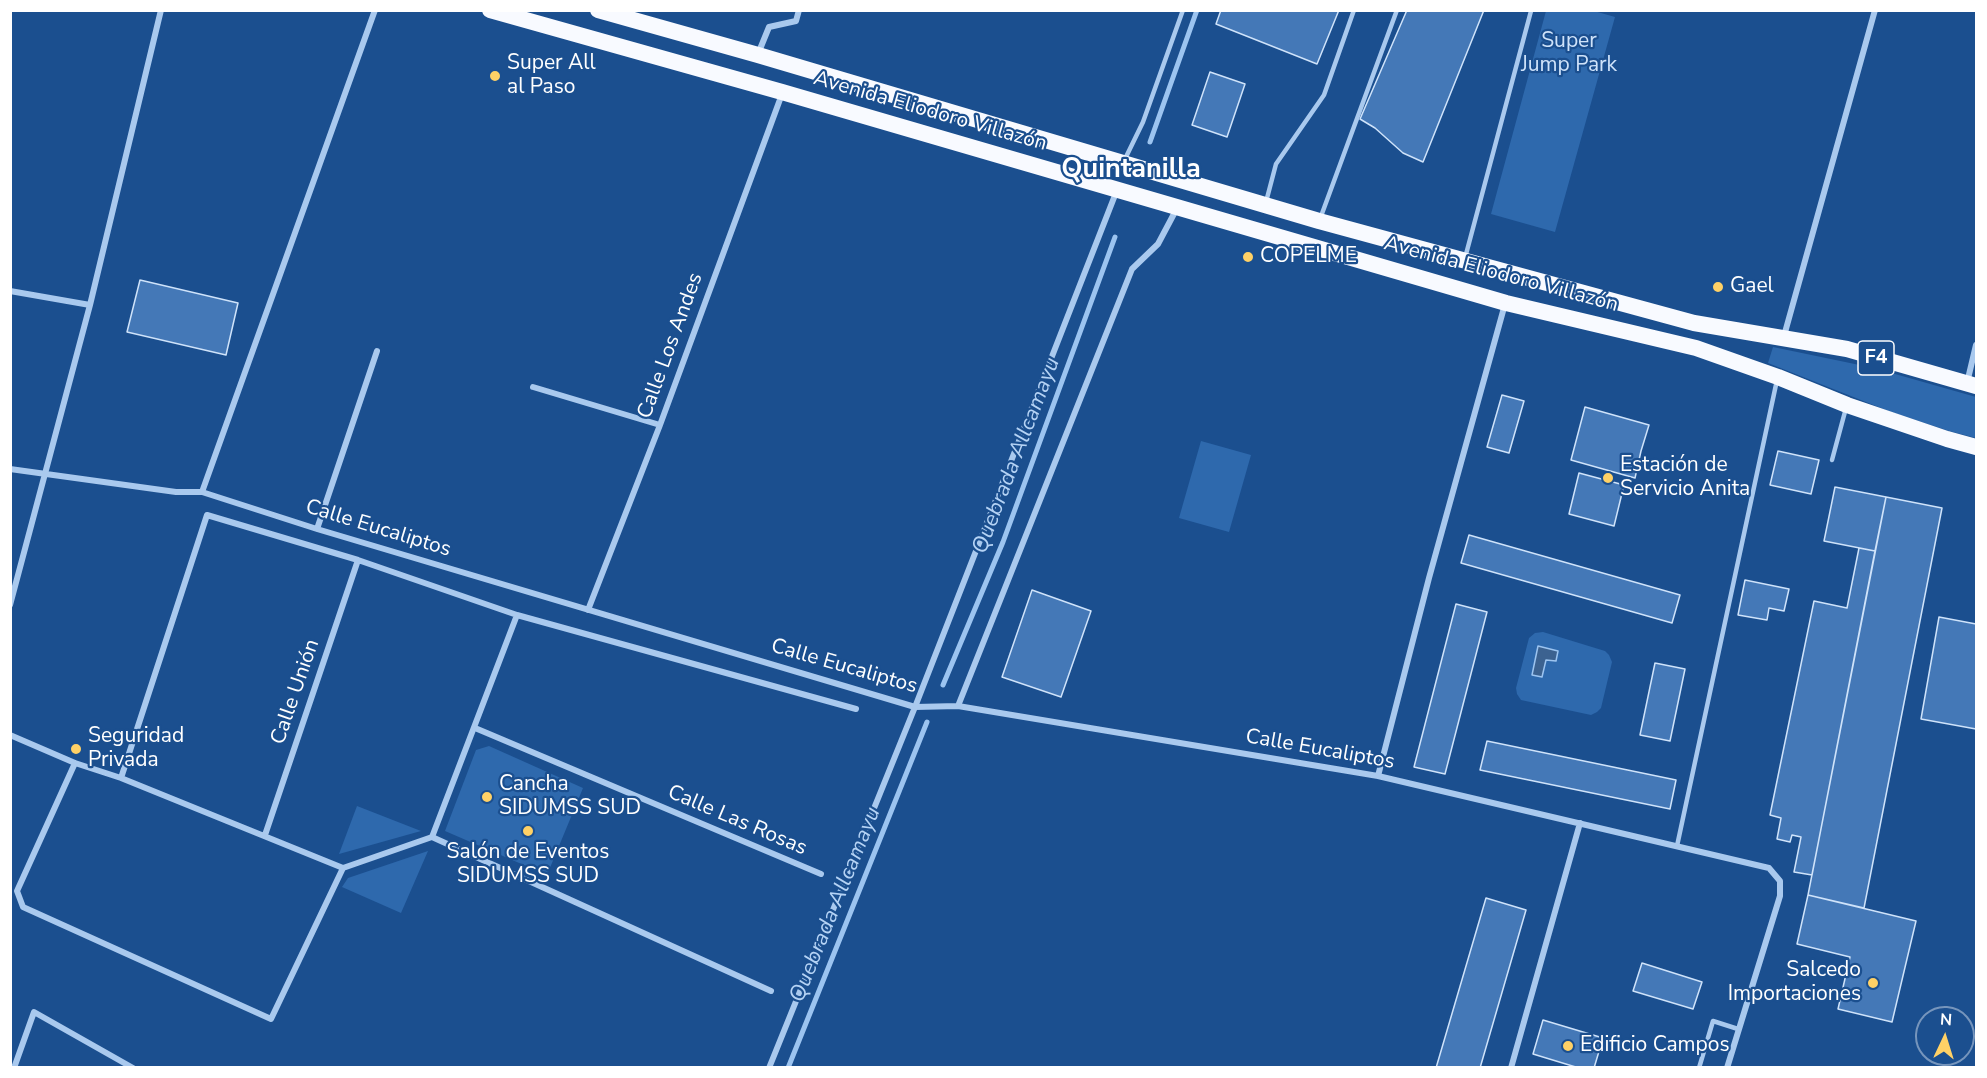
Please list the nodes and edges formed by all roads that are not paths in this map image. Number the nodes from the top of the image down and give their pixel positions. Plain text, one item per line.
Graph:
1 (161, 10) edge
2 (375, 10) edge
3 (490, 10) edge
4 (598, 10) edge
5 (799, 10) edge
6 (1182, 10) edge
7 (1354, 10) edge
8 (1397, 10) edge
9 (1875, 10) edge
10 (1530, 11) edge
11 (758, 55) junction
12 (782, 92) junction
13 (1122, 164) junction
14 (1117, 190) junction
15 (1265, 205) junction
16 (1177, 209) junction
17 (1319, 221) junction
18 (1464, 261) junction
19 (10, 291) edge
20 (1506, 303) junction
21 (90, 305) junction
22 (1783, 337) junction
23 (1977, 345) edge
24 (377, 351) dead end
25 (1778, 377) junction
26 (1972, 385) edge
27 (533, 387) dead end
28 (1847, 405) junction
29 (660, 425) junction
30 (1977, 447) edge
31 (1832, 460) dead end
32 (10, 469) edge
33 (47, 474) junction
34 (202, 492) junction
35 (317, 529) junction
36 (358, 560) junction
37 (10, 605) edge
38 (588, 610) junction
39 (518, 615) junction
40 (958, 706) junction
41 (915, 707) junction
42 (856, 709) dead end
43 (475, 728) junction
44 (10, 735) edge
45 (75, 763) junction
46 (1378, 776) junction
47 (121, 778) junction
48 (1580, 823) junction
49 (265, 835) junction
50 (432, 837) junction
51 (1677, 846) junction
52 (343, 868) junction
53 (821, 874) dead end
54 (771, 991) dead end
55 (1738, 1029) junction
56 (15, 1068) edge
57 (134, 1068) edge
58 (769, 1068) edge
59 (1511, 1068) edge
60 (1698, 1068) edge
61 (1726, 1068) edge

1 - 21 street
2 - 34 street
3 - 12 highway, Avenida Eliodoro Villazón
4 - 11 highway, Avenida Eliodoro Villazón / F4
5 - 11 street
6 - 13 lane
7 - 15 lane
8 - 17 lane
9 - 22 street
10 - 18 lane
11 - 13 highway, Avenida Eliodoro Villazón / F4
12 - 14 highway, Avenida Eliodoro Villazón
12 - 29 street, Calle Los Andes
13 - 15 highway, Avenida Eliodoro Villazón / F4
14 - 16 highway, Avenida Eliodoro Villazón
14 - 41 street
15 - 17 highway, Avenida Eliodoro Villazón / F4
16 - 20 highway, Avenida Eliodoro Villazón
16 - 40 street
17 - 18 highway, Avenida Eliodoro Villazón / F4
18 - 22 highway, Avenida Eliodoro Villazón / F4
19 - 21 street
20 - 25 highway, Avenida Eliodoro Villazón
20 - 46 street
21 - 33 street
22 - 26 highway, Avenida Eliodoro Villazón / F4
23 - 26 street
24 - 35 street
25 - 28 highway, Avenida Eliodoro Villazón
25 - 51 lane
27 - 29 street
28 - 30 highway, Avenida Eliodoro Villazón
28 - 31 lane
29 - 38 street, Calle Los Andes
32 - 33 street, Calle Eucaliptos
33 - 34 street, Calle Eucaliptos
33 - 37 street
34 - 35 street, Calle Eucaliptos
35 - 38 street, Calle Eucaliptos
36 - 39 street, Calle Eucaliptos
36 - 47 street, Calle Eucaliptos
36 - 49 street, Calle Unión
38 - 41 street, Calle Eucaliptos
39 - 42 street, Calle Eucaliptos
39 - 43 street
40 - 41 street, Calle Eucaliptos
40 - 46 street, Calle Eucaliptos
41 - 58 street
43 - 50 street
43 - 53 street, Calle Las Rosas
44 - 45 street
45 - 47 street
45 - 52 street
46 - 48 street, Calle Eucaliptos
47 - 49 street
48 - 51 street, Calle Eucaliptos
48 - 59 street
49 - 52 street
50 - 52 street
50 - 54 street
51 - 55 street, Calle Eucaliptos
55 - 60 lane
55 - 61 street
56 - 57 street

